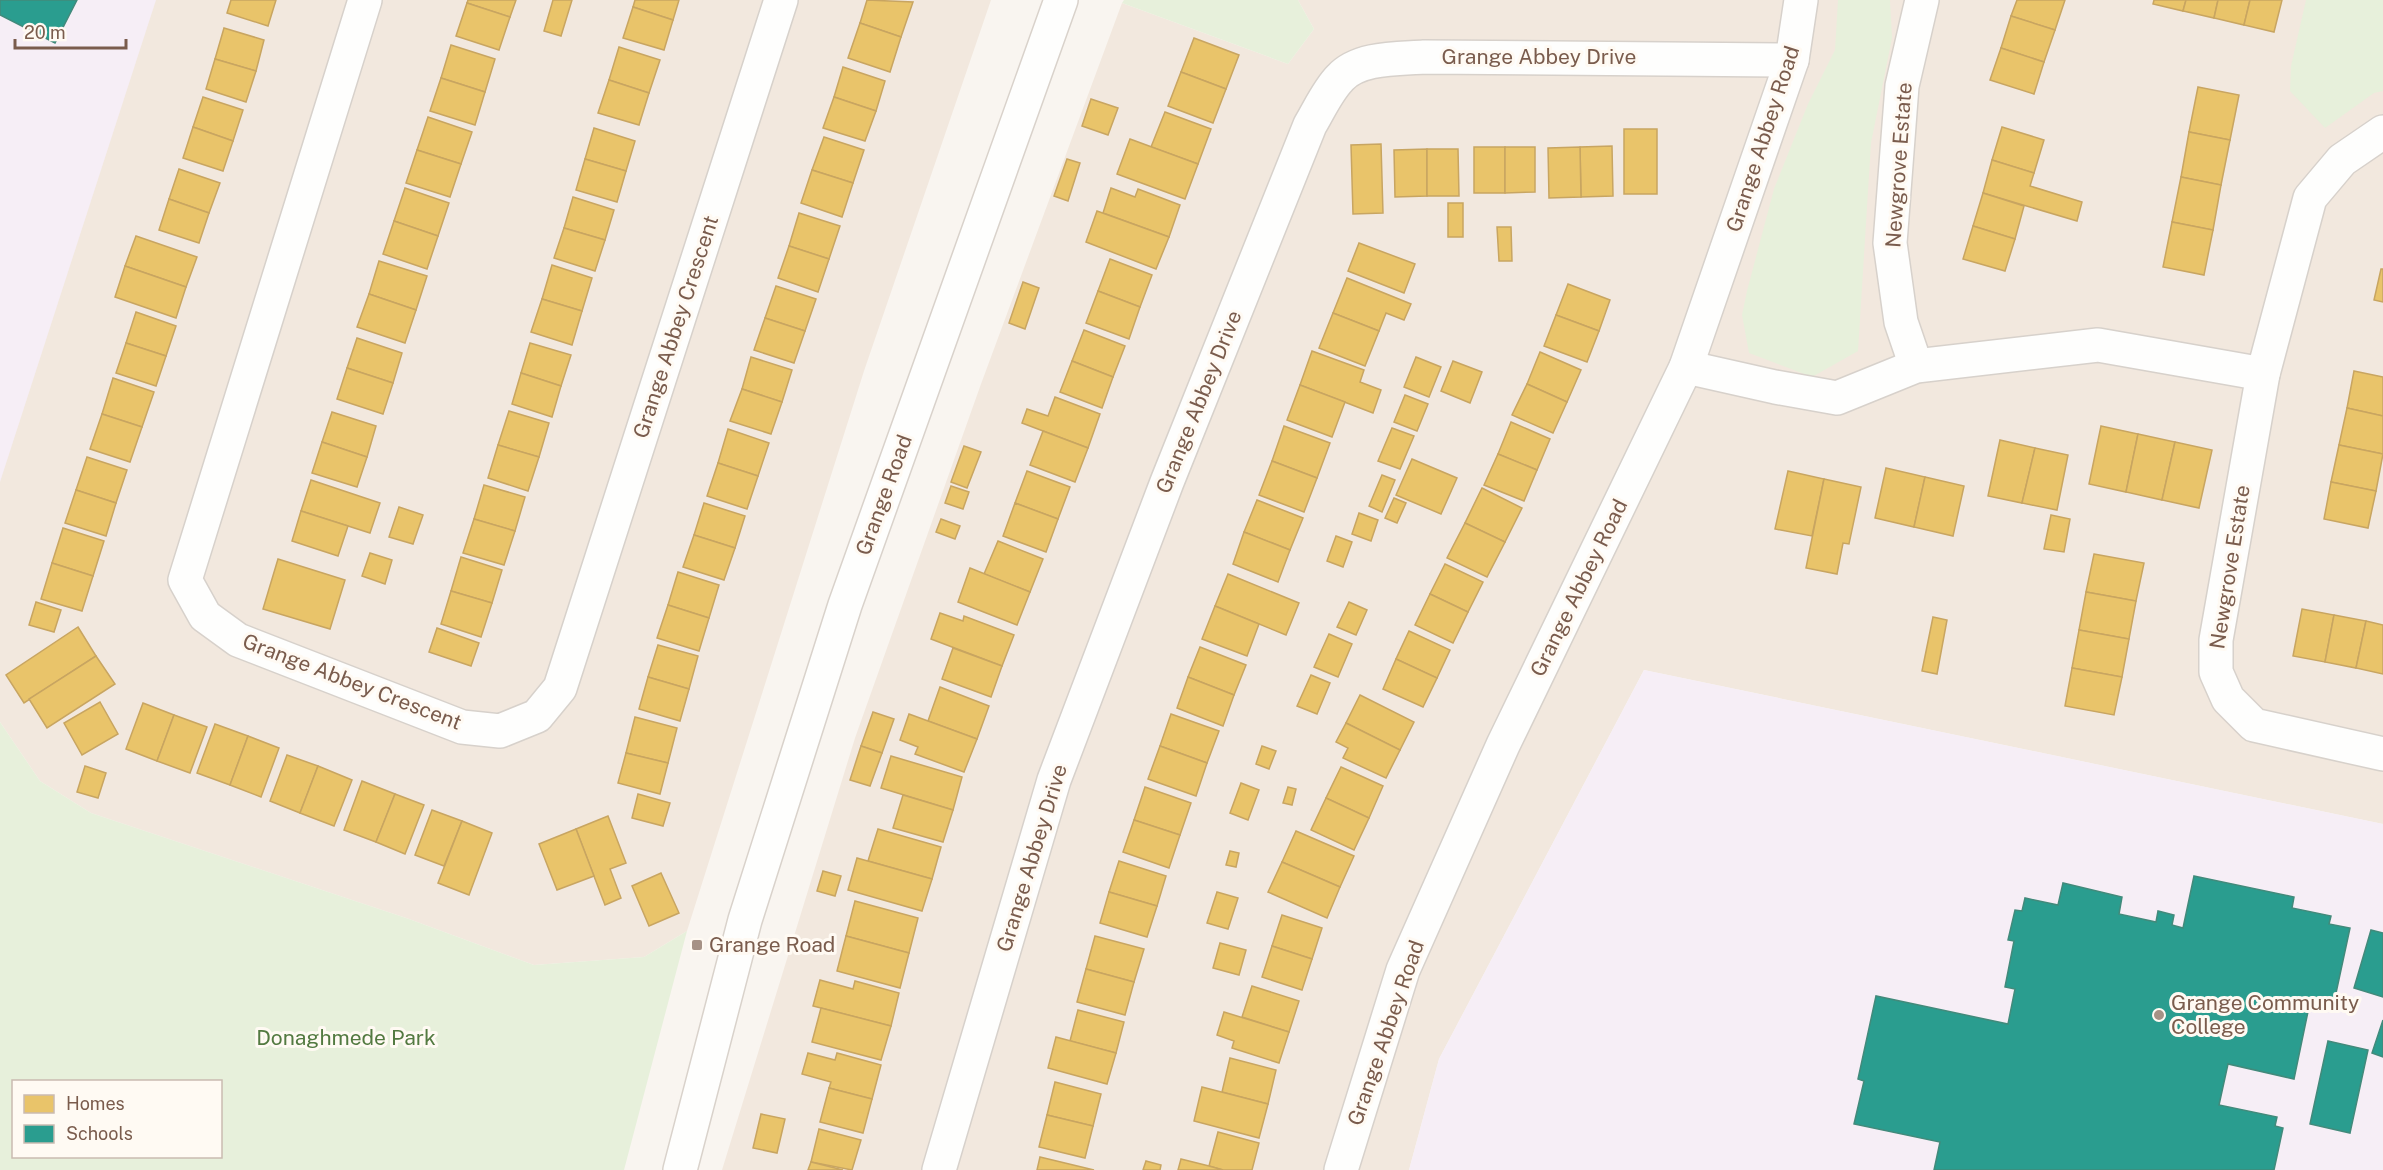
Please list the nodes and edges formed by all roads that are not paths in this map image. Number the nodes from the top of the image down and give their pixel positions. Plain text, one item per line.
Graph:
1 (365, 0) edge
2 (781, 0) edge
3 (1061, 0) edge
4 (1801, 0) edge
5 (1922, 0) edge
6 (1792, 60) junction
7 (2383, 132) edge
8 (1916, 366) junction
9 (1686, 367) junction
10 (2263, 374) junction
11 (2383, 754) edge
12 (680, 1170) edge
13 (939, 1170) edge
14 (1341, 1170) edge

1 - 2 street, Grange Abbey Crescent
3 - 12 street, Grange Road
4 - 6 street, Grange Abbey Road
5 - 8 street, Newgrove Estate
6 - 9 street, Grange Abbey Road
6 - 13 street, Grange Abbey Drive
7 - 10 street, Newgrove Estate
8 - 9 street
8 - 10 street
9 - 14 street, Grange Abbey Road
10 - 11 street, Newgrove Estate

